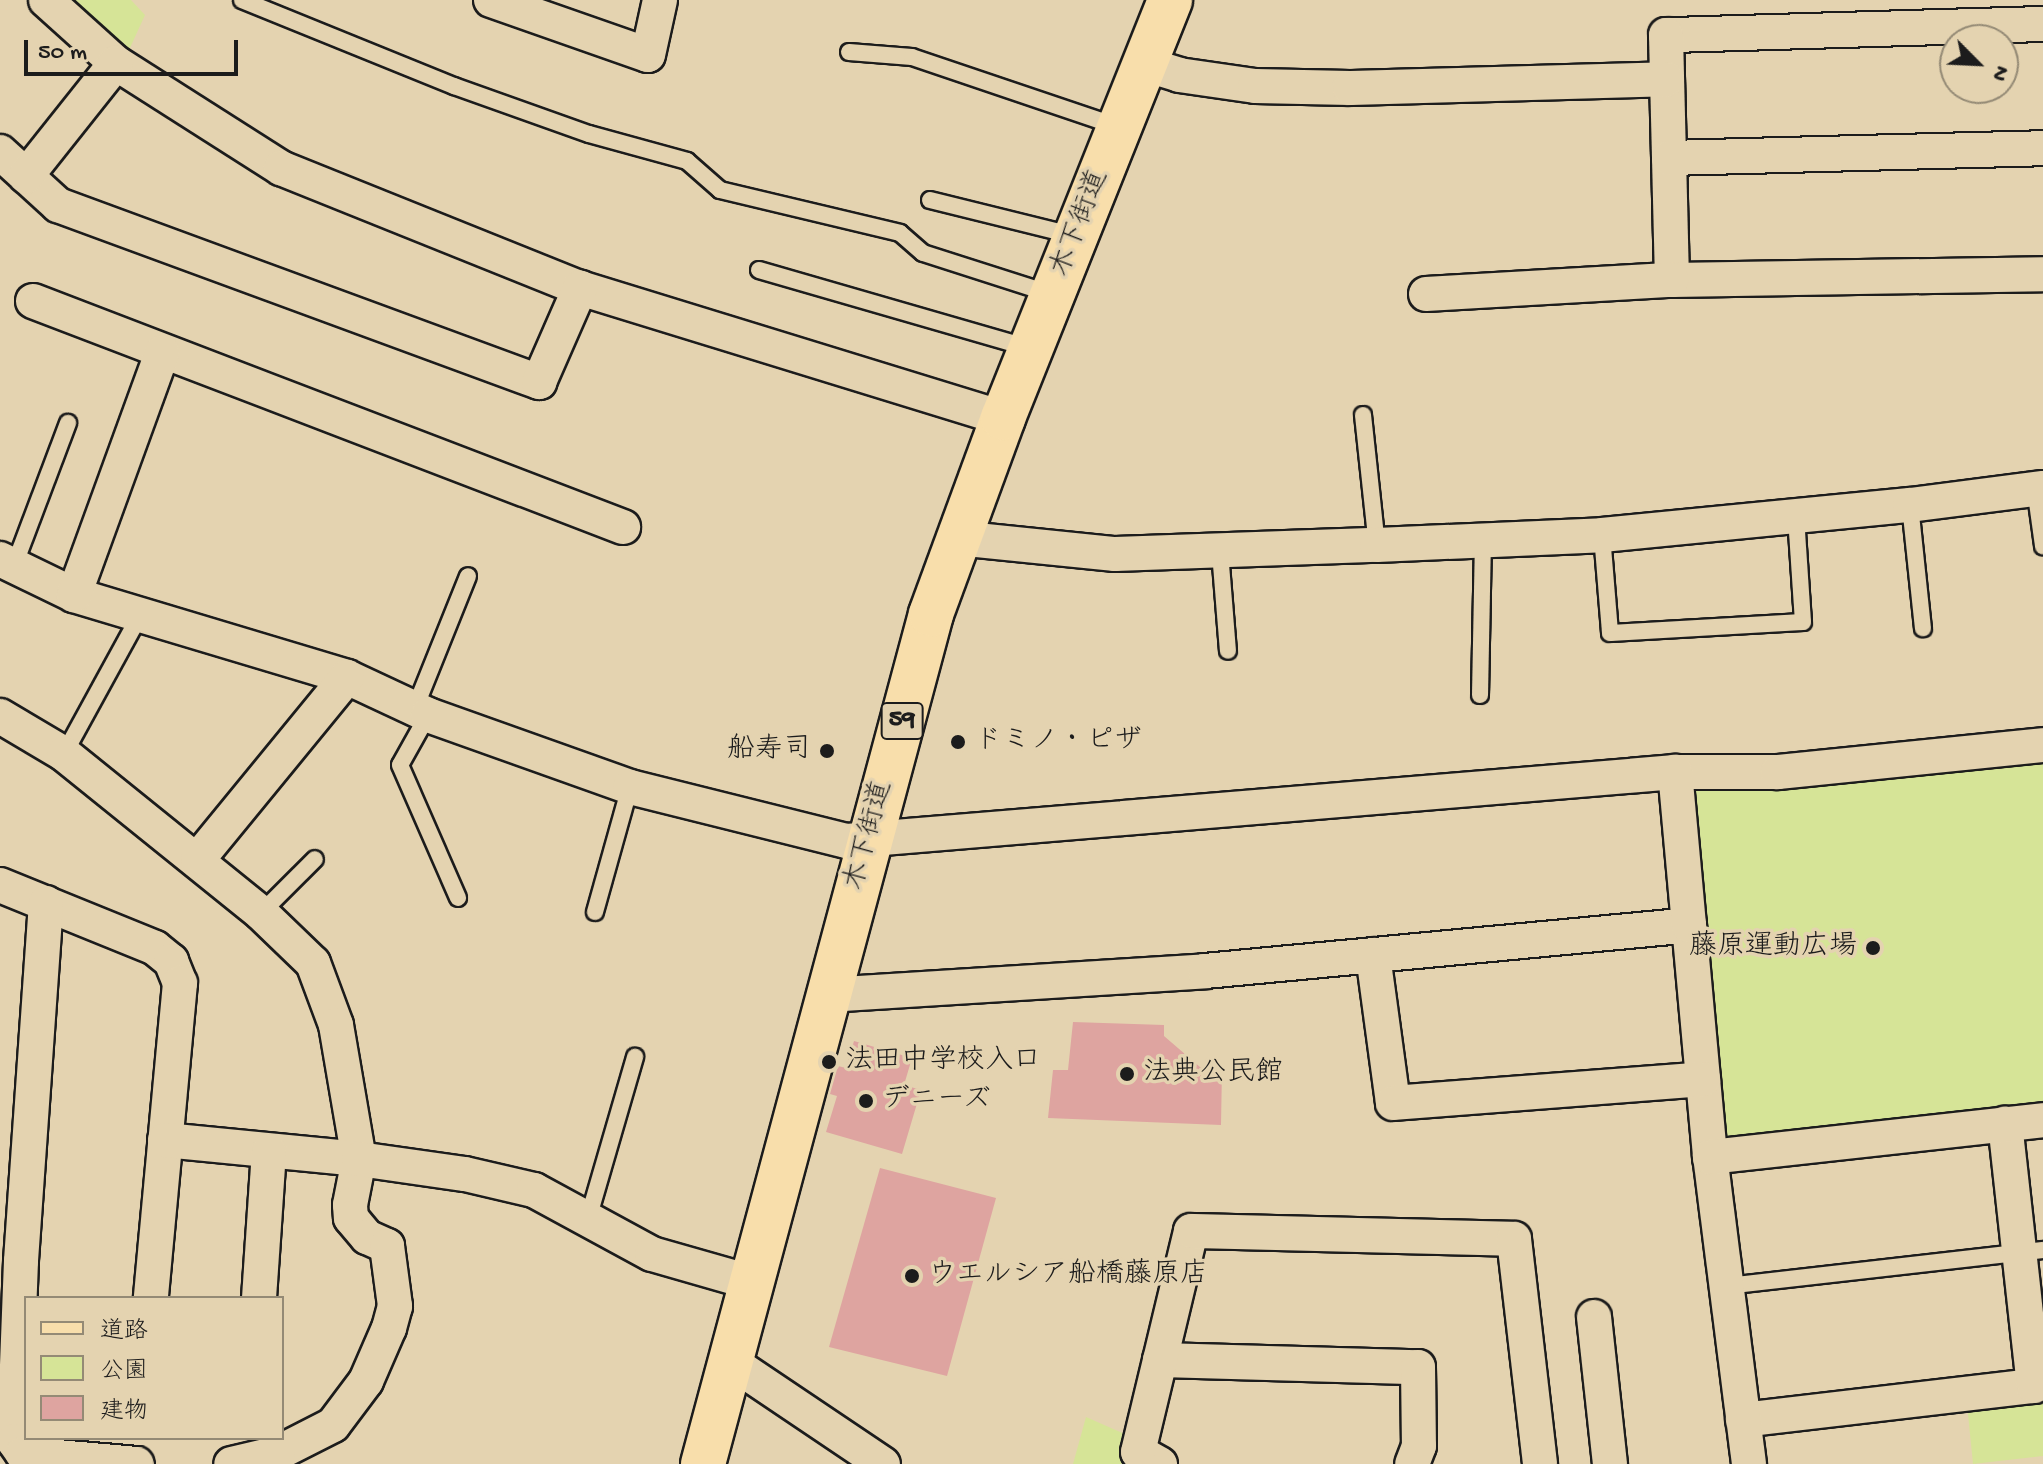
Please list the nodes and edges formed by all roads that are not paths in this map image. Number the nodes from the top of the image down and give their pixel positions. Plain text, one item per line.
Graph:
1 (46, 0) edge
2 (242, 0) edge
3 (491, 0) edge
4 (660, 0) edge
5 (1170, 0) edge
6 (2043, 24) edge
7 (849, 52) dead end
8 (116, 63) junction
9 (1144, 64) junction
10 (1667, 79) junction
11 (1119, 127) junction
12 (2043, 148) edge
13 (0, 152) edge
14 (1669, 158) junction
15 (26, 176) junction
16 (930, 200) dead end
17 (1076, 236) junction
18 (759, 270) dead end
19 (2043, 274) edge
20 (1672, 280) junction
21 (580, 288) junction
22 (1426, 294) dead end
23 (1053, 295) junction
24 (33, 301) dead end
25 (1031, 348) junction
26 (162, 353) junction
27 (1363, 415) dead end
28 (1003, 418) junction
29 (68, 423) dead end
30 (2039, 488) edge
31 (1910, 505) junction
32 (1796, 517) junction
33 (623, 527) dead end
34 (1602, 535) junction
35 (957, 538) junction
36 (1483, 540) junction
37 (1377, 545) junction
38 (2043, 546) edge
39 (1220, 552) junction
40 (7, 562) edge
41 (468, 576) dead end
42 (74, 595) junction
43 (140, 615) junction
44 (1923, 628) dead end
45 (1228, 651) dead end
46 (347, 677) junction
47 (1480, 695) dead end
48 (422, 712) junction
49 (0, 716) edge
50 (2043, 745) edge
51 (64, 754) junction
52 (1675, 772) junction
53 (630, 787) junction
54 (869, 837) junction
55 (198, 859) junction
56 (315, 859) dead end
57 (0, 885) edge
58 (458, 898) dead end
59 (46, 903) junction
60 (595, 912) dead end
61 (261, 913) junction
62 (1689, 925) junction
63 (1373, 955) junction
64 (828, 995) junction
65 (635, 1057) dead end
66 (1703, 1079) junction
67 (2043, 1120) edge
68 (2005, 1124) junction
69 (165, 1140) junction
70 (269, 1151) junction
71 (1710, 1157) junction
72 (359, 1159) junction
73 (588, 1219) junction
74 (2031, 1251) edge
75 (10, 1260) edge
76 (753, 1283) junction
77 (1727, 1286) junction
78 (151, 1296) edge
79 (259, 1296) edge
80 (1594, 1317) dead end
81 (1160, 1360) junction
82 (731, 1362) junction
83 (2039, 1386) edge
84 (1743, 1420) junction
85 (139, 1440) edge
86 (244, 1454) edge
87 (137, 1464) edge
88 (703, 1464) edge
89 (883, 1464) edge
90 (1160, 1464) edge
91 (1412, 1464) edge
92 (1540, 1464) edge
93 (1610, 1464) edge
94 (1749, 1464) edge

1 - 8 street
2 - 23 lane
3 - 4 street
5 - 9 main road, 木下街道 / 59
6 - 10 street
7 - 11 lane
8 - 15 street
8 - 21 street
9 - 10 street
9 - 11 main road, 木下街道 / 59
10 - 14 street
11 - 17 main road, 木下街道 / 59
12 - 14 street
13 - 15 street
14 - 20 street
15 - 21 street
16 - 17 lane
17 - 23 main road, 木下街道 / 59
18 - 25 lane
19 - 20 street
20 - 22 street
21 - 28 street
23 - 25 main road, 木下街道 / 59
24 - 26 street
25 - 28 main road, 木下街道 / 59
26 - 33 street
26 - 42 street
27 - 37 lane
28 - 35 main road, 木下街道 / 59
29 - 40 lane
30 - 31 street
30 - 38 lane
31 - 32 street
31 - 44 lane
32 - 34 street
32 - 34 lane
34 - 36 street
35 - 39 street
35 - 54 main road, 木下街道 / 59
36 - 37 street
36 - 47 lane
37 - 39 street
39 - 45 lane
40 - 42 street
41 - 48 lane
42 - 43 street
43 - 46 street
43 - 51 lane
46 - 48 street
46 - 55 street
48 - 53 street
48 - 58 lane
49 - 51 street
50 - 52 street
51 - 55 street
52 - 54 street
52 - 62 street
53 - 54 street
53 - 60 lane
54 - 64 main road, 木下街道 / 59
55 - 61 street
56 - 61 lane
57 - 59 street
59 - 69 street
59 - 75 street
61 - 72 street
62 - 63 street
62 - 66 street
63 - 64 street
63 - 66 street
64 - 76 main road, 木下街道 / 59
65 - 73 lane
66 - 71 street
67 - 68 street
68 - 71 street
68 - 74 street
69 - 70 street
69 - 78 street
70 - 72 street
70 - 79 street
71 - 77 street
72 - 73 street
72 - 86 street
73 - 76 street
74 - 77 lane
74 - 83 street
75 - 87 street
76 - 82 main road, 木下街道 / 59
77 - 84 street
80 - 93 street
81 - 90 street
81 - 91 street
81 - 92 street
82 - 88 main road, 木下街道 / 59
82 - 89 street
83 - 84 street
84 - 94 street
85 - 87 street

